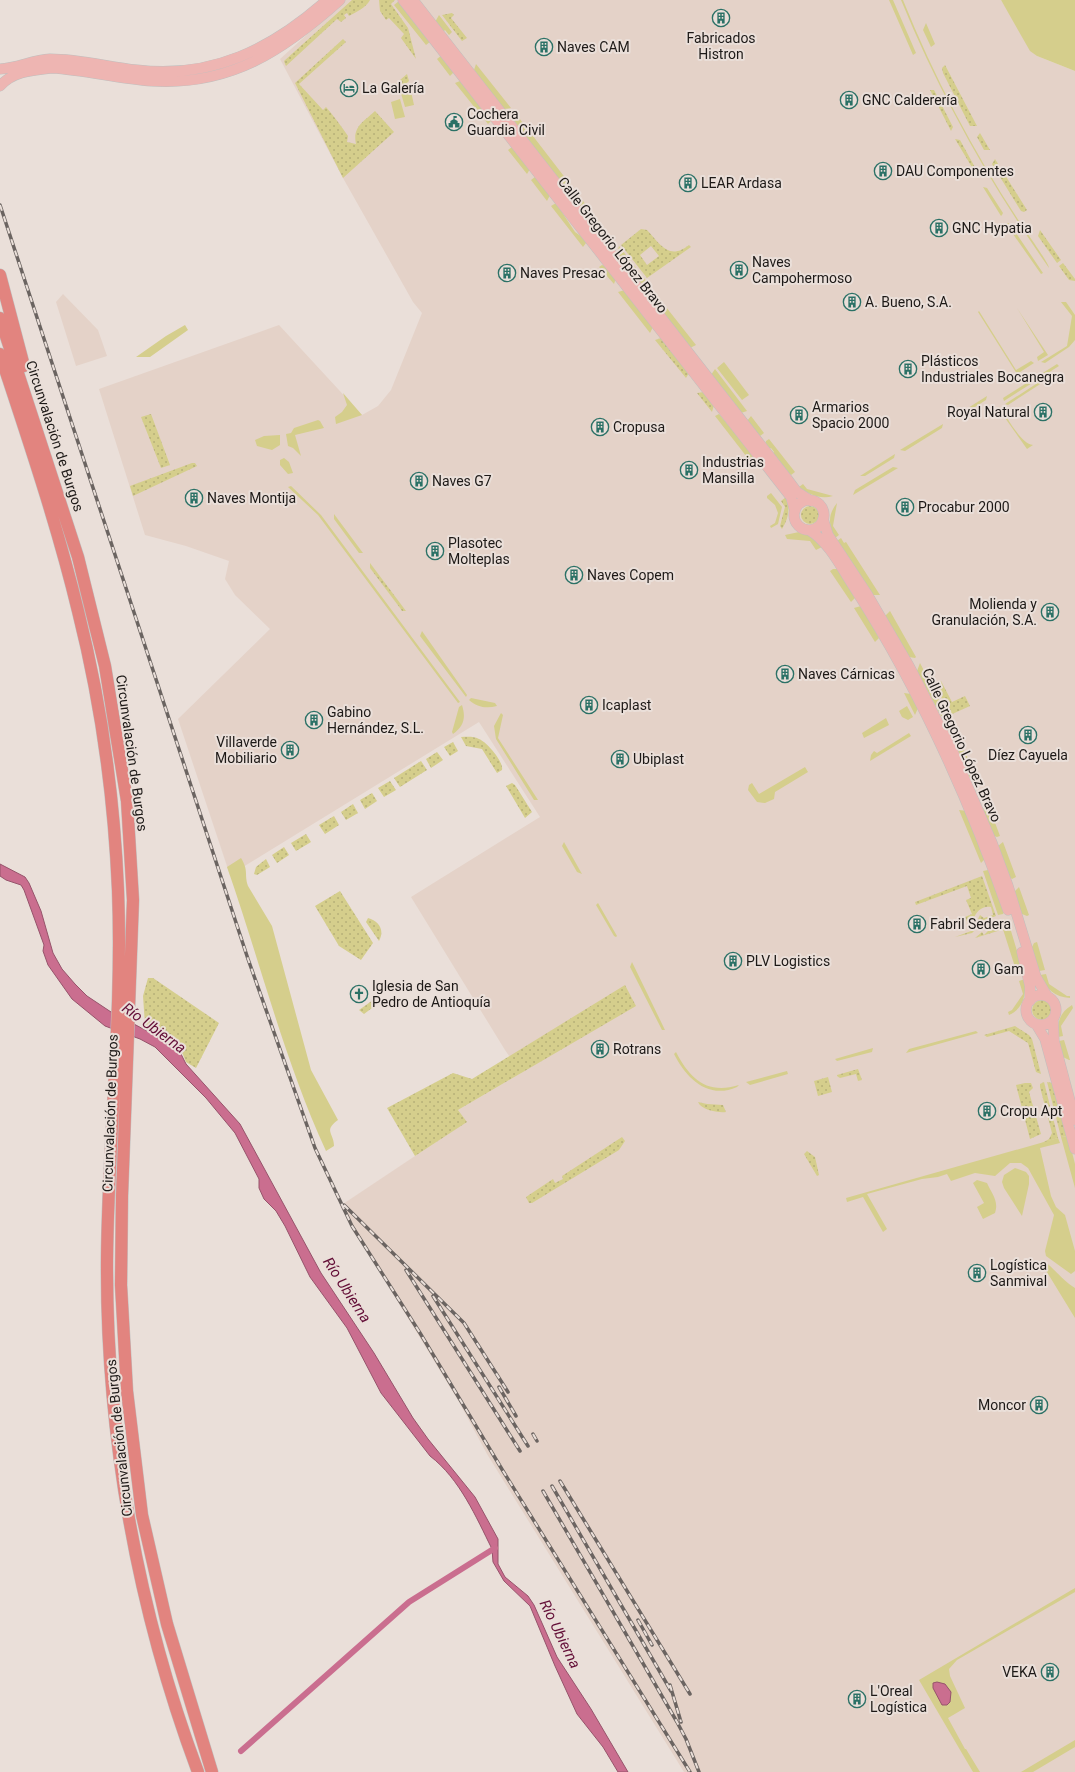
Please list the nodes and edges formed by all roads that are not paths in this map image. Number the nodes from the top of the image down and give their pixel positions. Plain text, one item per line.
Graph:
1 (327, 0) edge
2 (340, 0) edge
3 (403, 0) edge
4 (414, 0) edge
5 (0, 69) edge
6 (0, 86) edge
7 (0, 275) edge
8 (0, 318) edge
9 (0, 354) edge
10 (0, 380) edge
11 (40, 477) junction
12 (54, 480) junction
13 (811, 501) junction
14 (795, 511) junction
15 (823, 519) junction
16 (809, 530) junction
17 (1047, 996) junction
18 (1030, 1001) junction
19 (1053, 1019) junction
20 (1036, 1024) junction
21 (1075, 1120) edge
22 (1075, 1149) edge
23 (198, 1772) edge
24 (212, 1772) edge

1 - 5 main road
2 - 6 main road
3 - 14 main road, Calle Gregorio López Bravo
4 - 13 main road, Calle Gregorio López Bravo
7 - 12 highway
8 - 12 highway, Circunvalación de Burgos
9 - 11 highway, Circunvalación de Burgos
10 - 11 highway
11 - 23 highway, Circunvalación de Burgos
12 - 24 highway, Circunvalación de Burgos
13 - 14 main road
13 - 15 main road
14 - 16 main road
15 - 16 main road
15 - 17 main road, Calle Gregorio López Bravo
16 - 18 main road, Calle Gregorio López Bravo
17 - 18 main road
17 - 19 main road
18 - 20 main road
19 - 20 main road
19 - 21 main road
20 - 22 main road

